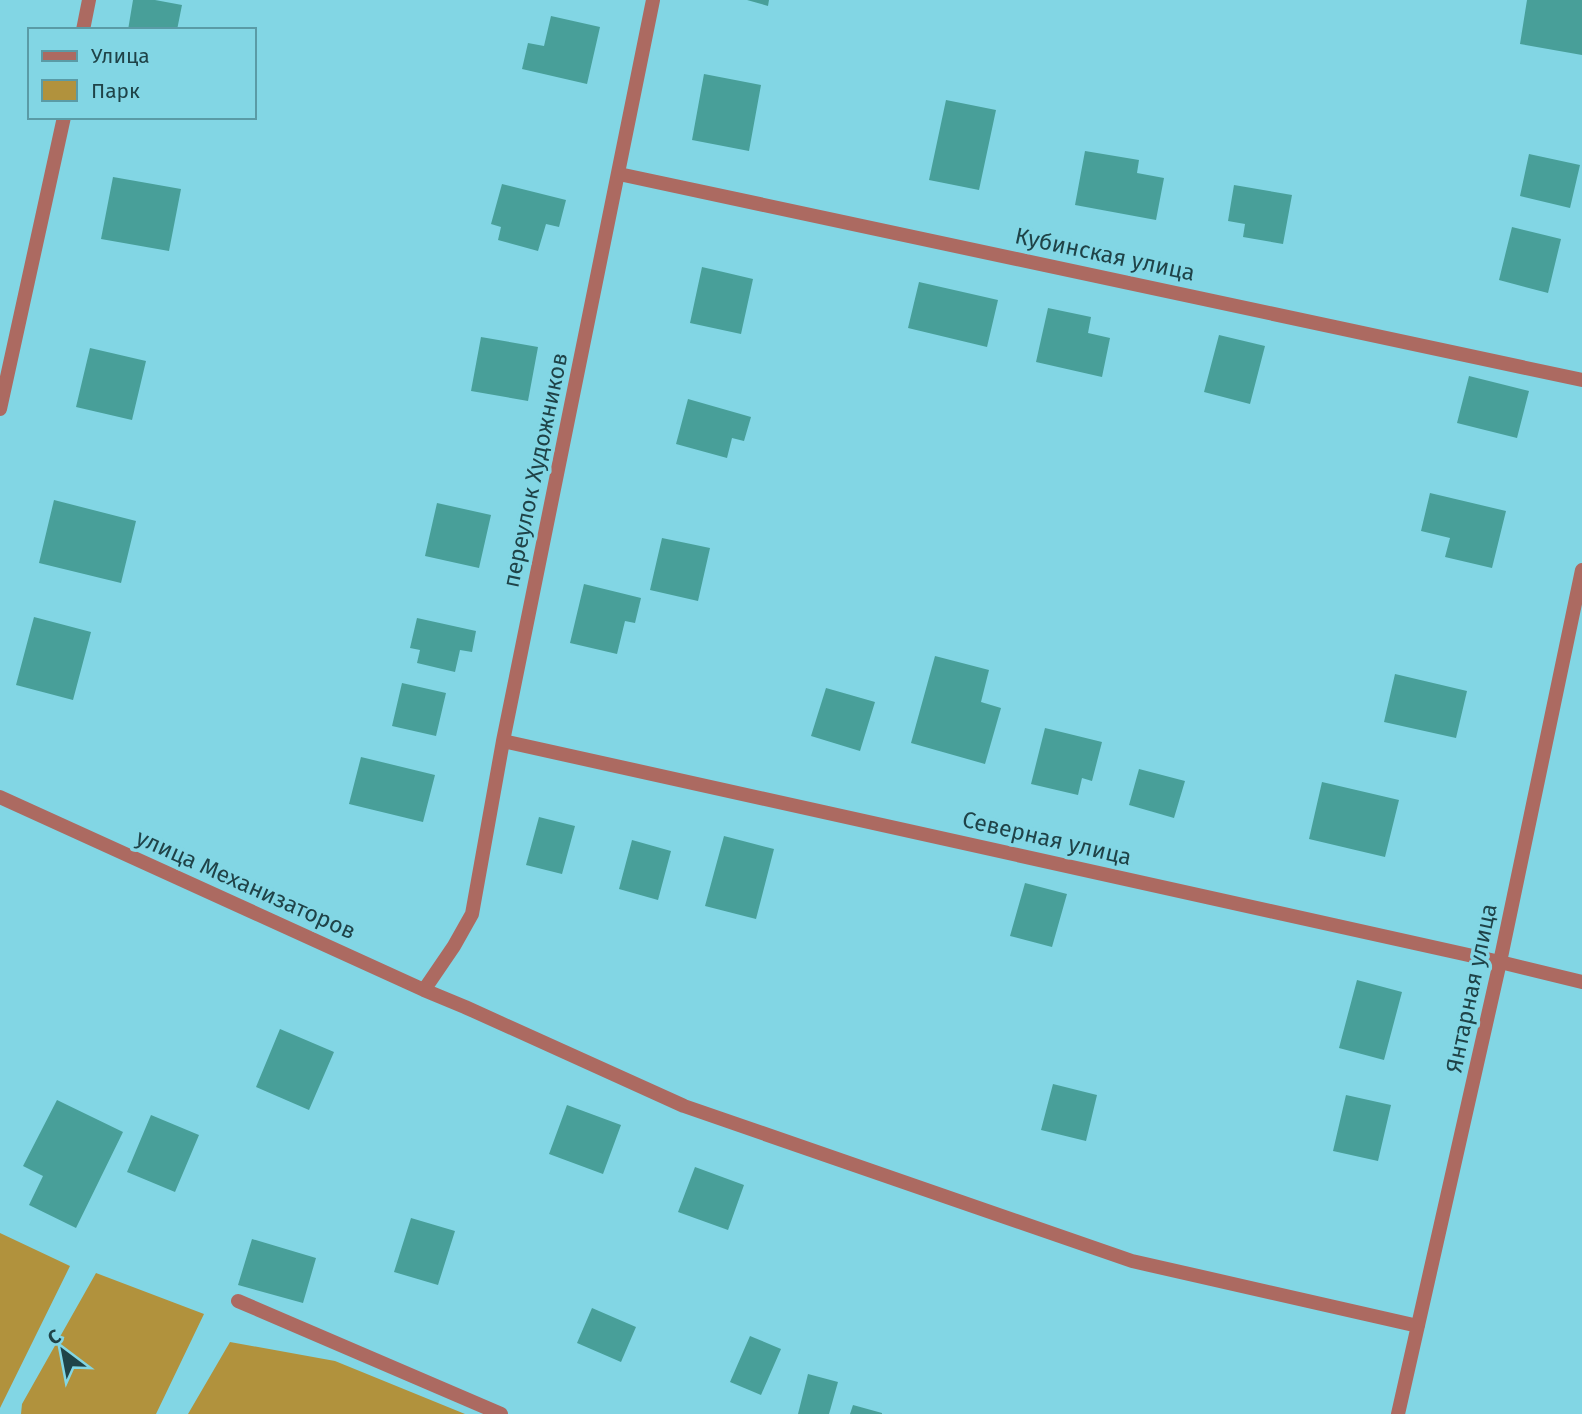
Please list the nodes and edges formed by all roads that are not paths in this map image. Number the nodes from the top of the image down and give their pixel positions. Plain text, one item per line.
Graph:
1 (89, 0) edge
2 (653, 0) edge
3 (83, 28) edge
4 (64, 119) edge
5 (619, 174) junction
6 (1582, 380) edge
7 (0, 409) edge
8 (1582, 570) edge
9 (503, 741) junction
10 (0, 797) edge
11 (1500, 962) junction
12 (1582, 982) edge
13 (424, 990) junction
14 (238, 1301) dead end
15 (1418, 1326) junction
16 (501, 1414) edge
17 (1398, 1414) edge

1 - 3 street
2 - 5 street, переулок Художников
4 - 7 street
5 - 6 street, Кубинская улица
5 - 9 street, переулок Художников
8 - 11 street, Янтарная улица
9 - 11 street, Северная улица
9 - 13 street, переулок Художников
10 - 13 street, улица Механизаторов
11 - 12 street, Северная улица
11 - 15 street, Янтарная улица
13 - 15 street, улица Механизаторов
14 - 16 street
15 - 17 street, Янтарная улица

